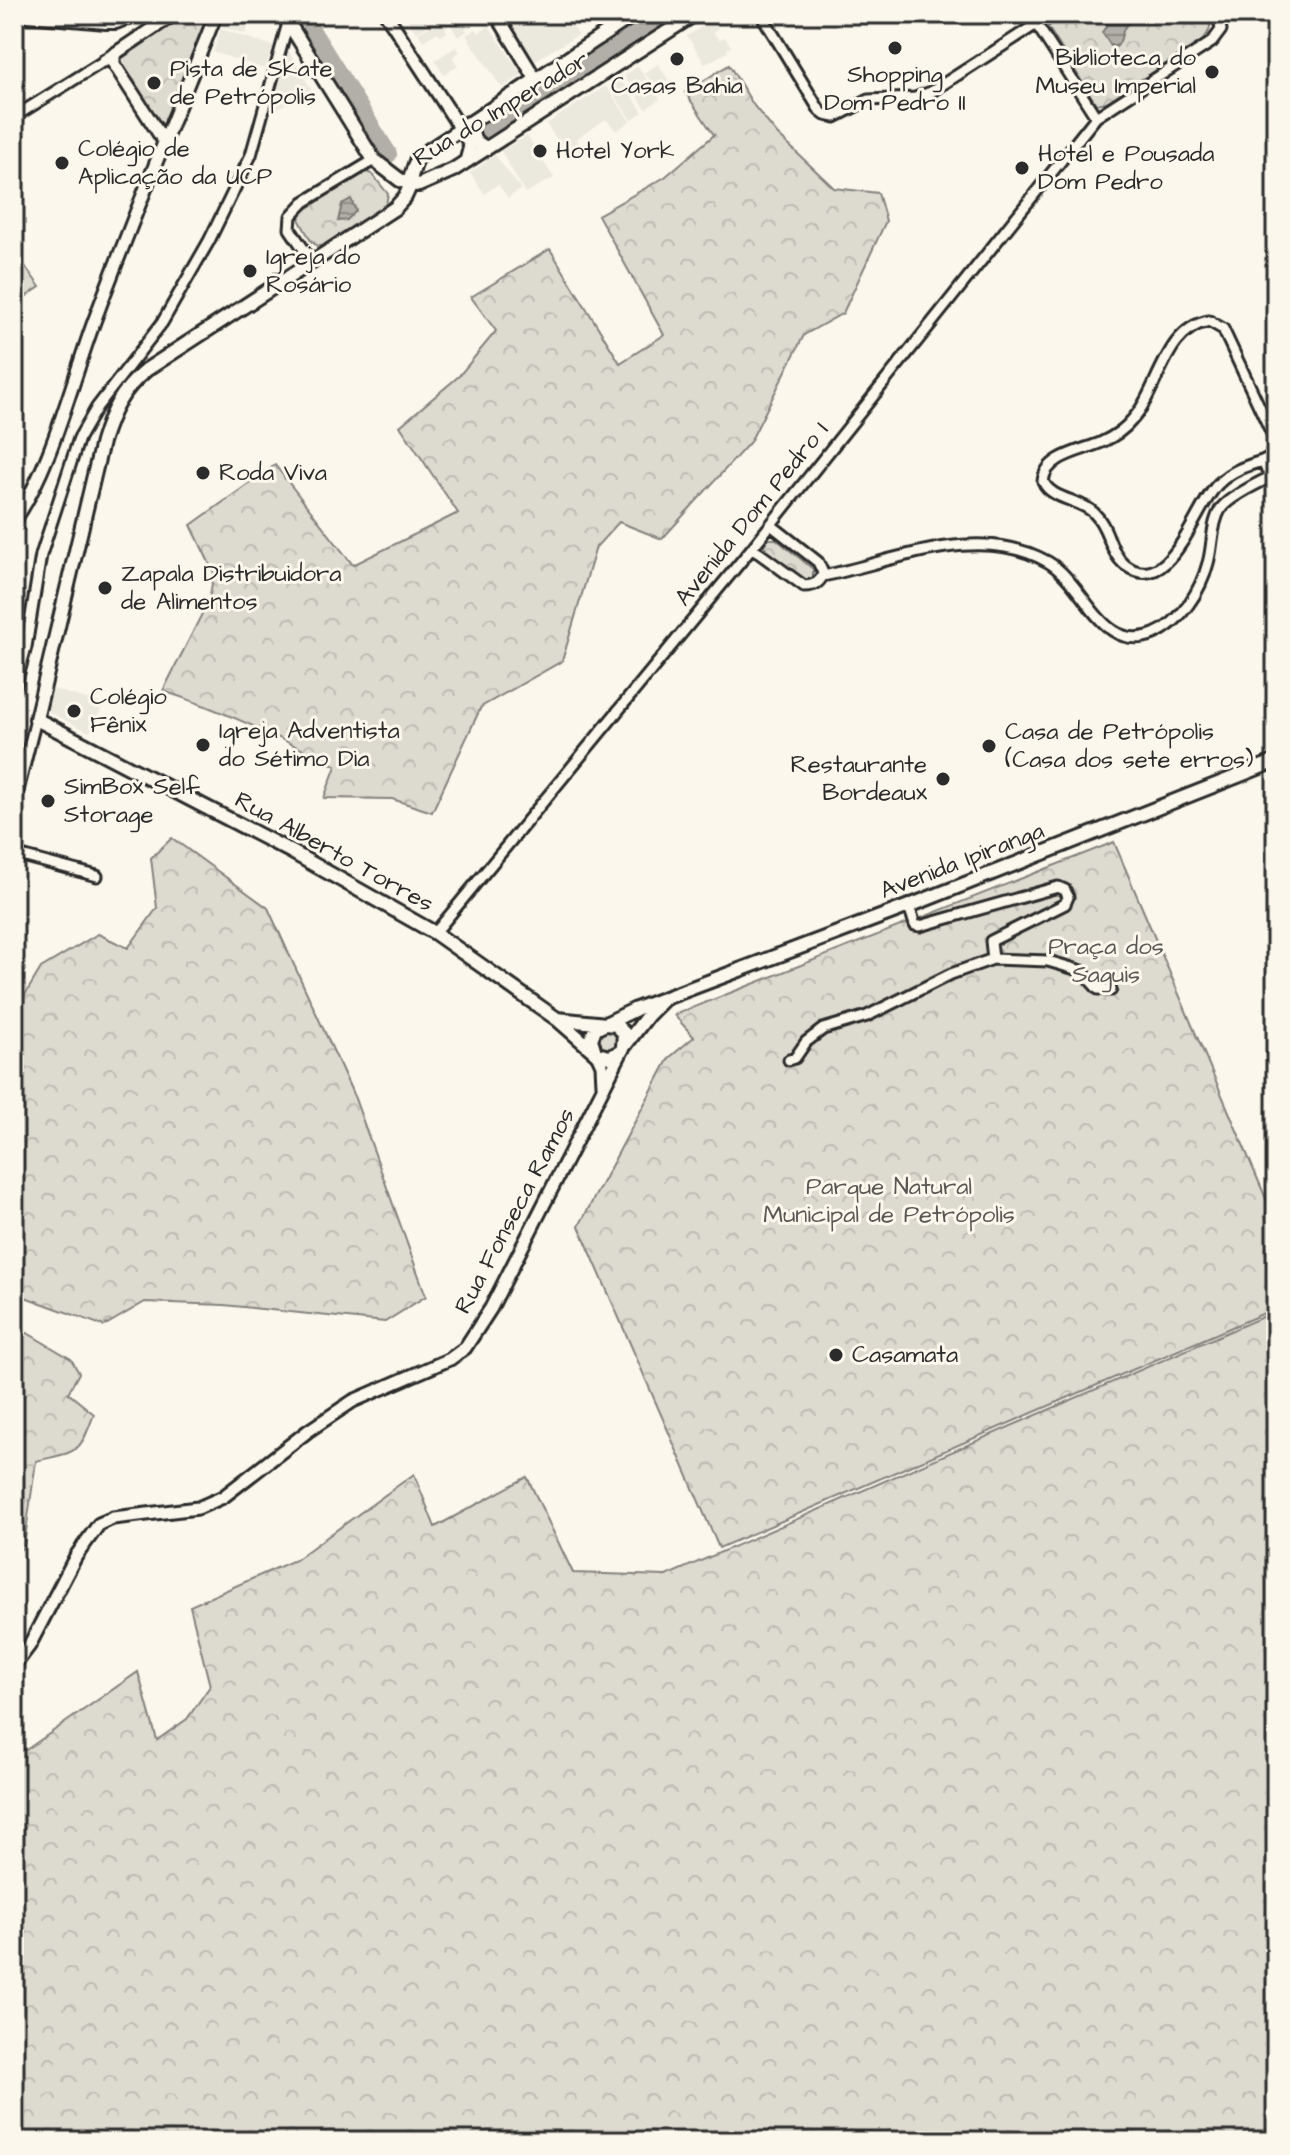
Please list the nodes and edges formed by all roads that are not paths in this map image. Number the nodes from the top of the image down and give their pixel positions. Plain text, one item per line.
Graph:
1 (16, 14) edge
2 (135, 14) edge
3 (174, 14) edge
4 (215, 14) edge
5 (386, 14) edge
6 (496, 14) edge
7 (635, 14) edge
8 (695, 14) edge
9 (761, 14) edge
10 (1030, 14) edge
11 (1052, 14) edge
12 (1216, 14) edge
13 (285, 18) edge
14 (1036, 24) junction
15 (111, 60) junction
16 (535, 78) junction
17 (14, 117) edge
18 (1096, 117) junction
19 (464, 126) junction
20 (165, 143) junction
21 (486, 148) junction
22 (374, 160) junction
23 (466, 161) junction
24 (411, 184) junction
25 (313, 263) junction
26 (1262, 461) junction
27 (1274, 476) edge
28 (14, 521) edge
29 (771, 525) junction
30 (752, 548) junction
31 (823, 576) junction
32 (14, 691) edge
33 (36, 719) junction
34 (1276, 761) edge
35 (14, 807) edge
36 (14, 854) edge
37 (97, 876) dead end
38 (909, 906) junction
39 (435, 933) junction
40 (993, 959) junction
41 (1111, 990) dead end
42 (663, 1000) junction
43 (557, 1019) junction
44 (604, 1024) junction
45 (623, 1048) junction
46 (597, 1054) junction
47 (789, 1060) dead end
48 (603, 1090) junction
49 (14, 1666) edge

1 - 2 main road
3 - 15 street
4 - 20 street
5 - 19 street
6 - 16 street
7 - 16 main road, Rua do Imperador
8 - 21 main road, Rua do Imperador
9 - 14 street
10 - 14 street
11 - 14 street
12 - 18 street, Avenida Dom Pedro I
13 - 22 main road
13 - 32 street
14 - 18 street
15 - 17 street
15 - 20 street
16 - 19 main road, Rua do Imperador
18 - 29 street, Avenida Dom Pedro I
19 - 21 main road
19 - 23 street
19 - 24 main road, Rua do Imperador
20 - 28 street
21 - 23 main road, Rua do Imperador
22 - 24 main road
22 - 25 street
23 - 24 main road, Rua do Imperador
24 - 25 main road
25 - 33 main road
26 - 26 street
26 - 27 street
27 - 31 street
29 - 30 street, Avenida Dom Pedro I
29 - 31 street
30 - 31 street
30 - 39 street, Avenida Dom Pedro I
33 - 35 street
33 - 39 main road, Rua Alberto Torres
34 - 38 main road, Avenida Ipiranga
36 - 37 street
38 - 40 street
38 - 42 main road, Avenida Ipiranga
39 - 43 main road, Rua Alberto Torres
40 - 41 street
40 - 47 street
42 - 44 main road, Avenida Ipiranga
42 - 45 main road, Avenida Ipiranga
43 - 44 main road, Rua Alberto Torres
43 - 46 main road, Rua Alberto Torres
44 - 45 main road
44 - 46 main road
45 - 46 main road
45 - 48 street, Rua Fonseca Ramos
46 - 48 street, Rua Fonseca Ramos
48 - 49 street, Rua Fonseca Ramos

